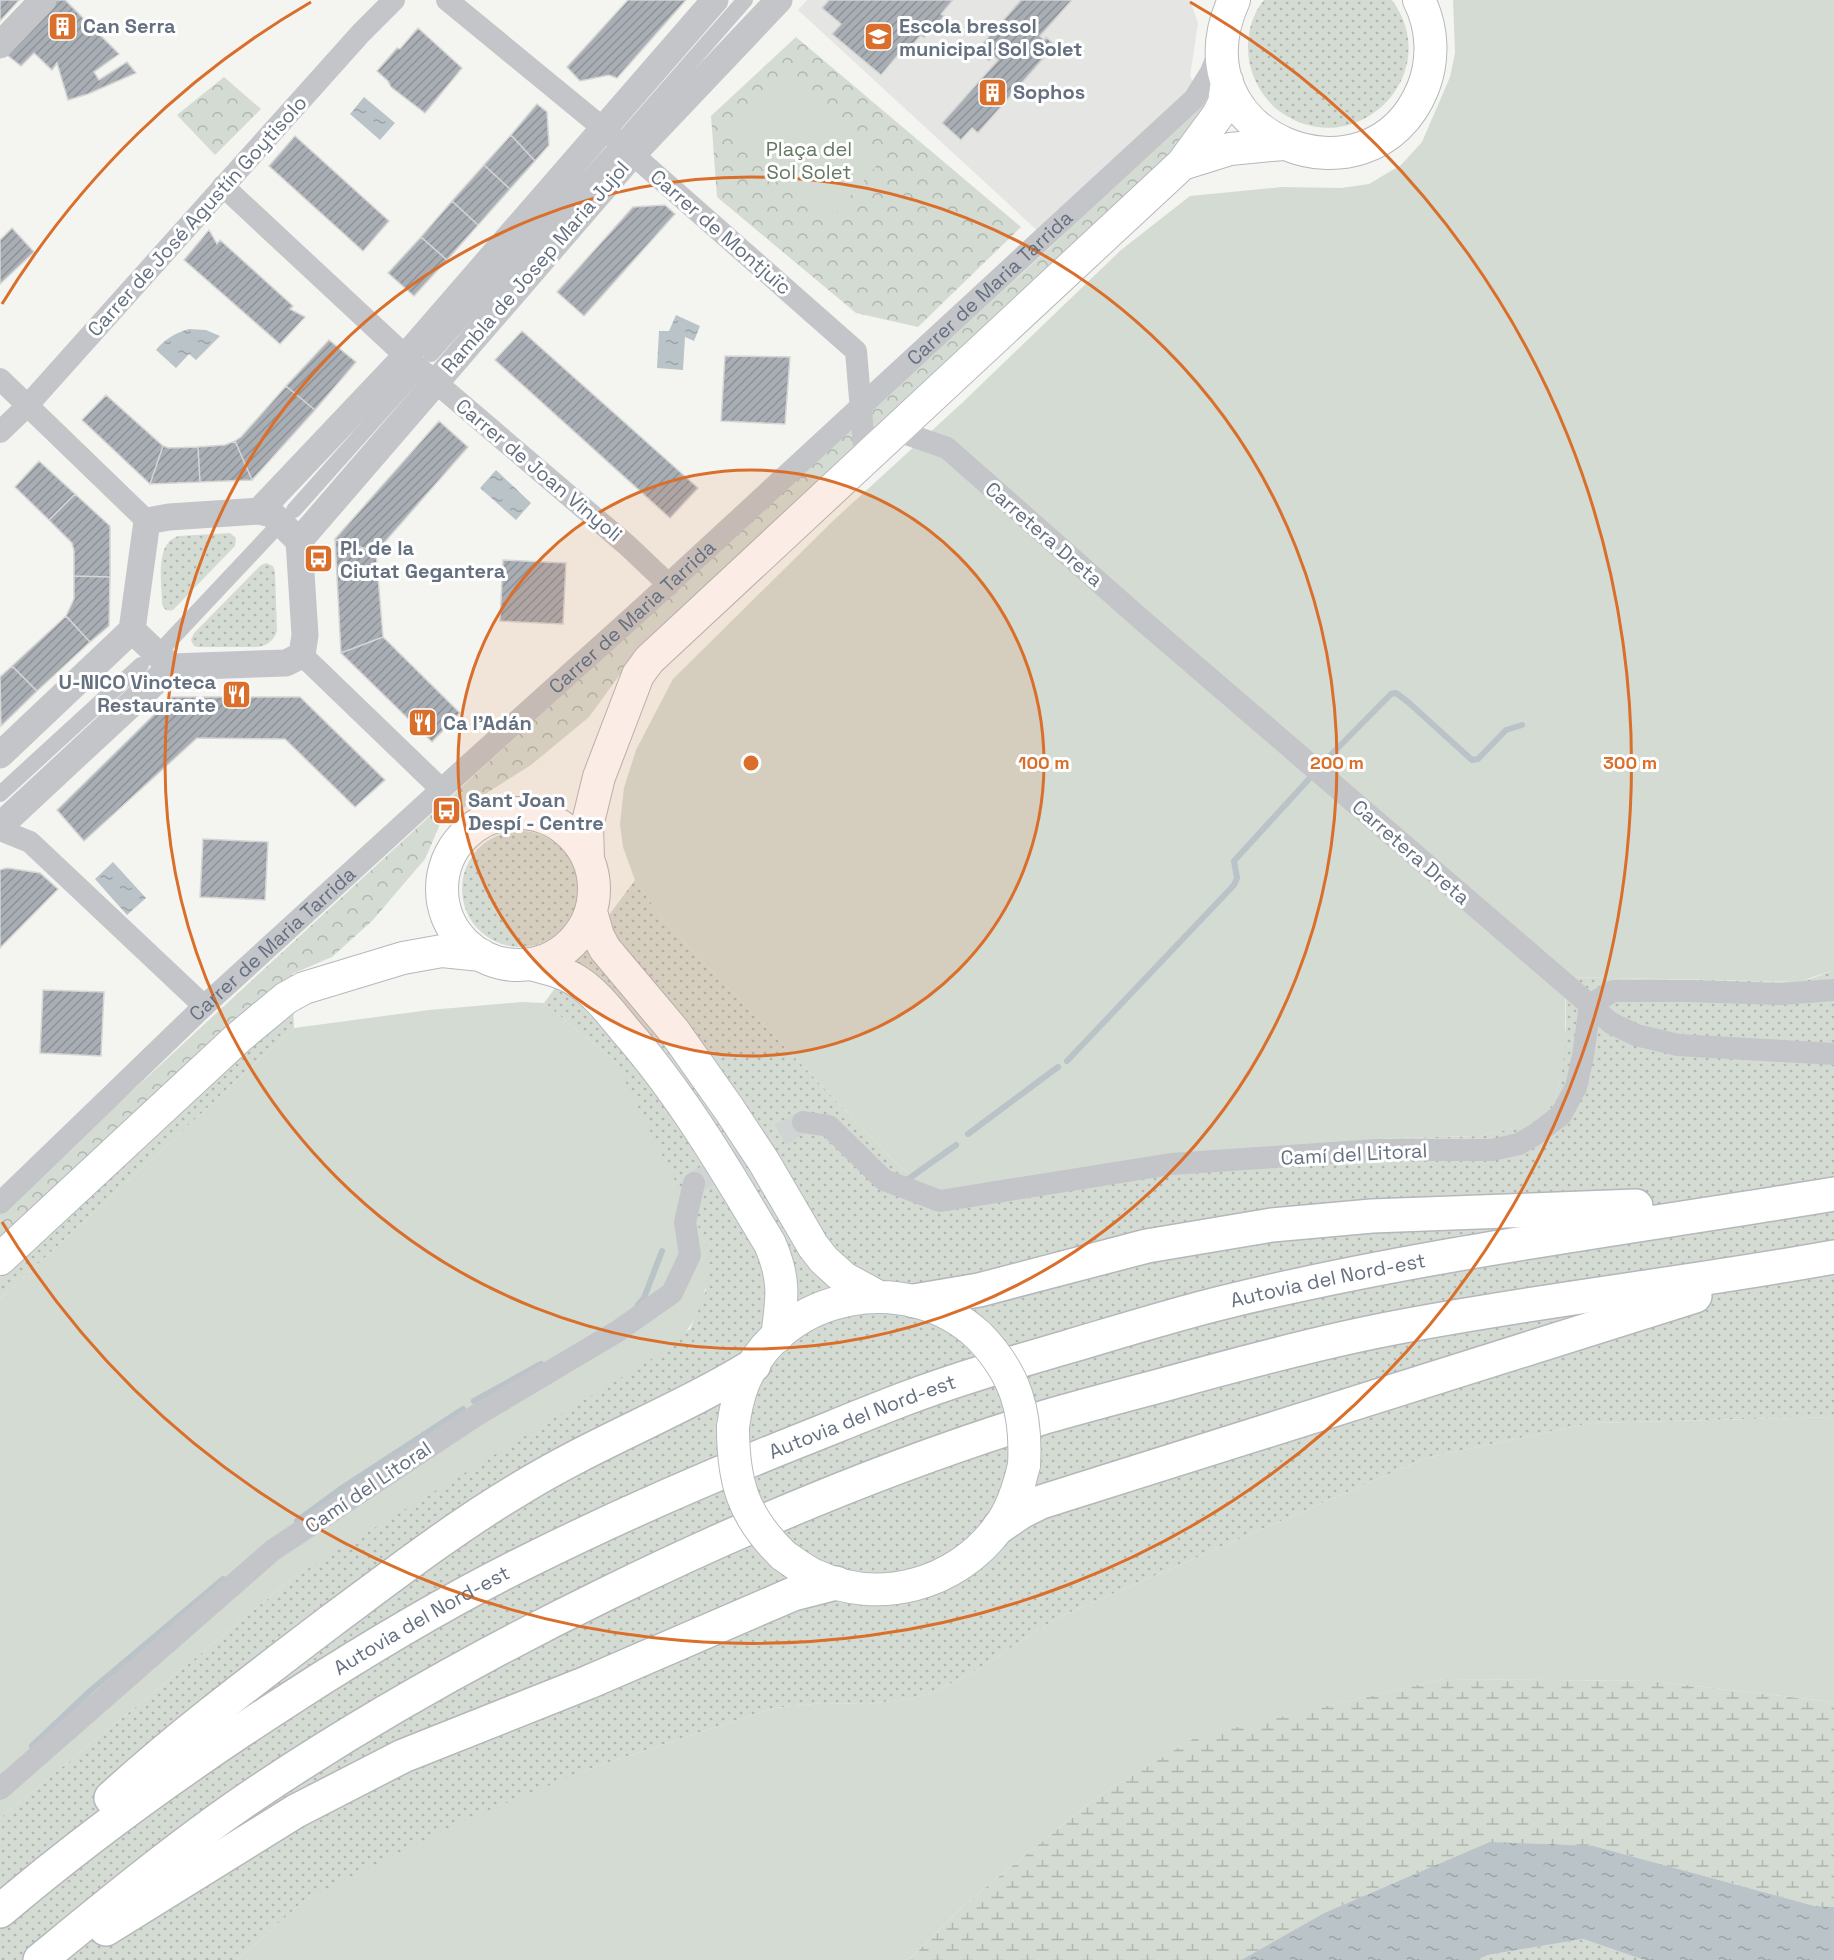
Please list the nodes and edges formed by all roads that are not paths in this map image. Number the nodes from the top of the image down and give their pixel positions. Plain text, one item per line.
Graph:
1 (43, 0) edge
2 (394, 0) edge
3 (447, 0) edge
4 (715, 0) edge
5 (746, 0) edge
6 (779, 0) edge
7 (1419, 0) edge
8 (1224, 17) edge
9 (0, 45) edge
10 (1227, 81) junction
11 (618, 143) junction
12 (1283, 144) junction
13 (1182, 164) junction
14 (223, 186) junction
15 (422, 366) junction
16 (0, 379) edge
17 (27, 406) junction
18 (862, 407) junction
19 (895, 430) junction
20 (0, 432) edge
21 (866, 458) junction
22 (294, 510) dead end
23 (147, 521) junction
24 (266, 521) junction
25 (299, 541) junction
26 (669, 585) junction
27 (132, 630) junction
28 (302, 655) junction
29 (168, 657) junction
30 (141, 665) dead end
31 (0, 755) edge
32 (599, 777) junction
33 (441, 789) junction
34 (0, 794) edge
35 (532, 814) junction
36 (0, 828) edge
37 (588, 859) junction
38 (442, 891) junction
39 (591, 912) junction
40 (481, 955) junction
41 (403, 958) junction
42 (530, 964) junction
43 (1834, 990) edge
44 (1590, 1005) junction
45 (204, 1006) junction
46 (1834, 1054) edge
47 (803, 1122) tunnel mouth
48 (694, 1183) dead end
49 (1834, 1194) edge
50 (1800, 1199) junction
51 (0, 1203) edge
52 (1834, 1257) edge
53 (0, 1259) edge
54 (1797, 1264) junction
55 (877, 1296) junction
56 (914, 1301) junction
57 (777, 1337) junction
58 (754, 1365) junction
59 (999, 1527) junction
60 (836, 1583) junction
61 (0, 1789) edge
62 (0, 1901) edge
63 (0, 1911) edge
64 (40, 1960) edge
65 (56, 1960) edge

1 - 9 street
2 - 14 street, Carrer de José Agustín Goytisolo
3 - 11 street, Carrer de Montjuïc
4 - 11 street, Rambla de Josep Maria Jujol
5 - 11 street, Rambla de Josep Maria Jujol
6 - 11 street, Rambla de Josep Maria Jujol
7 - 12 main road
8 - 10 main road
8 - 18 street, Carrer de Maria Tarrida
10 - 12 main road
10 - 13 main road, Carrer de Maria Tarrida
11 - 15 street, Rambla de Josep Maria Jujol
11 - 15 street, Rambla de Josep Maria Jujol
11 - 18 street, Carrer de Montjuïc
12 - 13 main road
13 - 19 main road, Carrer de Maria Tarrida
14 - 15 street, Carrer de Joan Vinyoli
14 - 17 street, Carrer de José Agustín Goytisolo
15 - 22 street, Rambla de Josep Maria Jujol
15 - 24 street, Rambla de Josep Maria Jujol
15 - 25 street, Rambla de Josep Maria Jujol
15 - 26 street, Carrer de Joan Vinyoli
16 - 17 street
17 - 20 street, Carrer de José Agustín Goytisolo
17 - 23 street
18 - 21 street, Carrer de Montjuïc
18 - 26 street, Carrer de Maria Tarrida
19 - 21 main road, Carrer de Maria Tarrida
19 - 44 street, Carretera Dreta
21 - 32 main road, Carrer de Maria Tarrida
23 - 24 street
23 - 27 street
24 - 25 street
24 - 29 street, Rambla de Josep Maria Jujol
25 - 28 street
26 - 33 street, Carrer de Maria Tarrida
27 - 29 street
27 - 31 street
28 - 29 street
28 - 33 street
29 - 36 street, Rambla de Josep Maria Jujol
30 - 34 street
32 - 35 main road, Carrer de Maria Tarrida
32 - 37 main road, Carrer de Maria Tarrida
33 - 45 street, Carrer de Maria Tarrida
35 - 37 main road
35 - 38 main road
36 - 45 street
37 - 39 main road
38 - 40 main road
38 - 41 main road
39 - 42 main road
39 - 55 main road
40 - 41 main road
40 - 42 main road
41 - 53 main road
42 - 57 main road
43 - 44 street
44 - 46 street, Carretera Dreta
44 - 47 street, Camí del Litoral
45 - 51 street, Carrer de Maria Tarrida
48 - 61 street, Camí del Litoral
49 - 50 highway, Autovia del Nord-est
50 - 56 highway
50 - 63 highway, Autovia del Nord-est
52 - 54 highway
54 - 59 highway
54 - 64 highway
55 - 56 main road
55 - 57 main road
56 - 59 main road, bridge
57 - 58 main road
58 - 60 main road, bridge
58 - 62 highway
59 - 60 main road
60 - 65 highway

